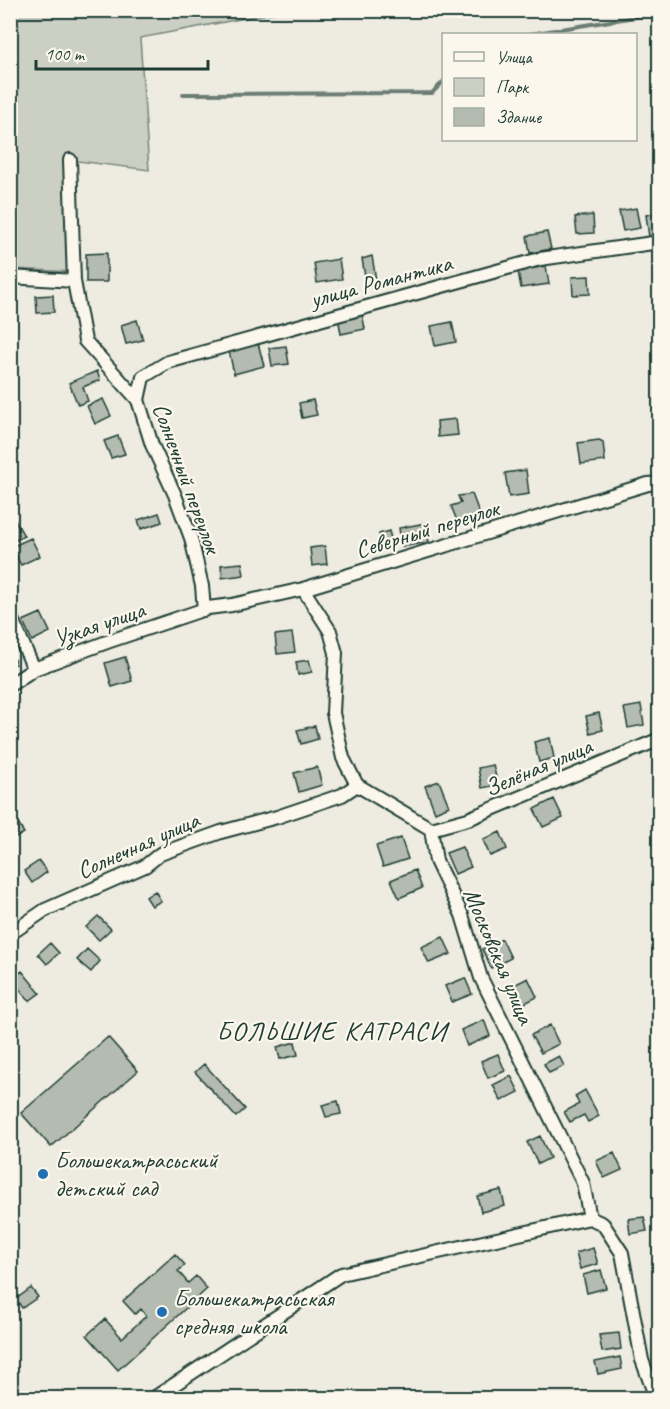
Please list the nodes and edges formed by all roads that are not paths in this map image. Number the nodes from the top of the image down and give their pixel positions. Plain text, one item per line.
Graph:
1 (70, 160) dead end
2 (660, 242) edge
3 (10, 277) edge
4 (74, 277) junction
5 (138, 400) junction
6 (660, 483) edge
7 (303, 589) junction
8 (204, 610) junction
9 (10, 615) edge
10 (34, 669) junction
11 (10, 685) edge
12 (660, 738) edge
13 (357, 785) junction
14 (431, 829) junction
15 (10, 934) edge
16 (590, 1218) junction
17 (154, 1398) edge
18 (656, 1398) edge

1 - 4 street, Солнечный переулок
2 - 5 street, улица Романтика
3 - 4 street
4 - 5 street, Солнечный переулок
5 - 8 street, Солнечный переулок
6 - 7 street, Северный переулок
7 - 8 street, Северный переулок
7 - 13 street
8 - 10 street, Узкая улица
9 - 10 street
10 - 11 street, Узкая улица
12 - 14 street, Зелёная улица
13 - 14 street
13 - 15 street, Солнечная улица
14 - 16 street, Московская улица
16 - 17 street
16 - 18 street

